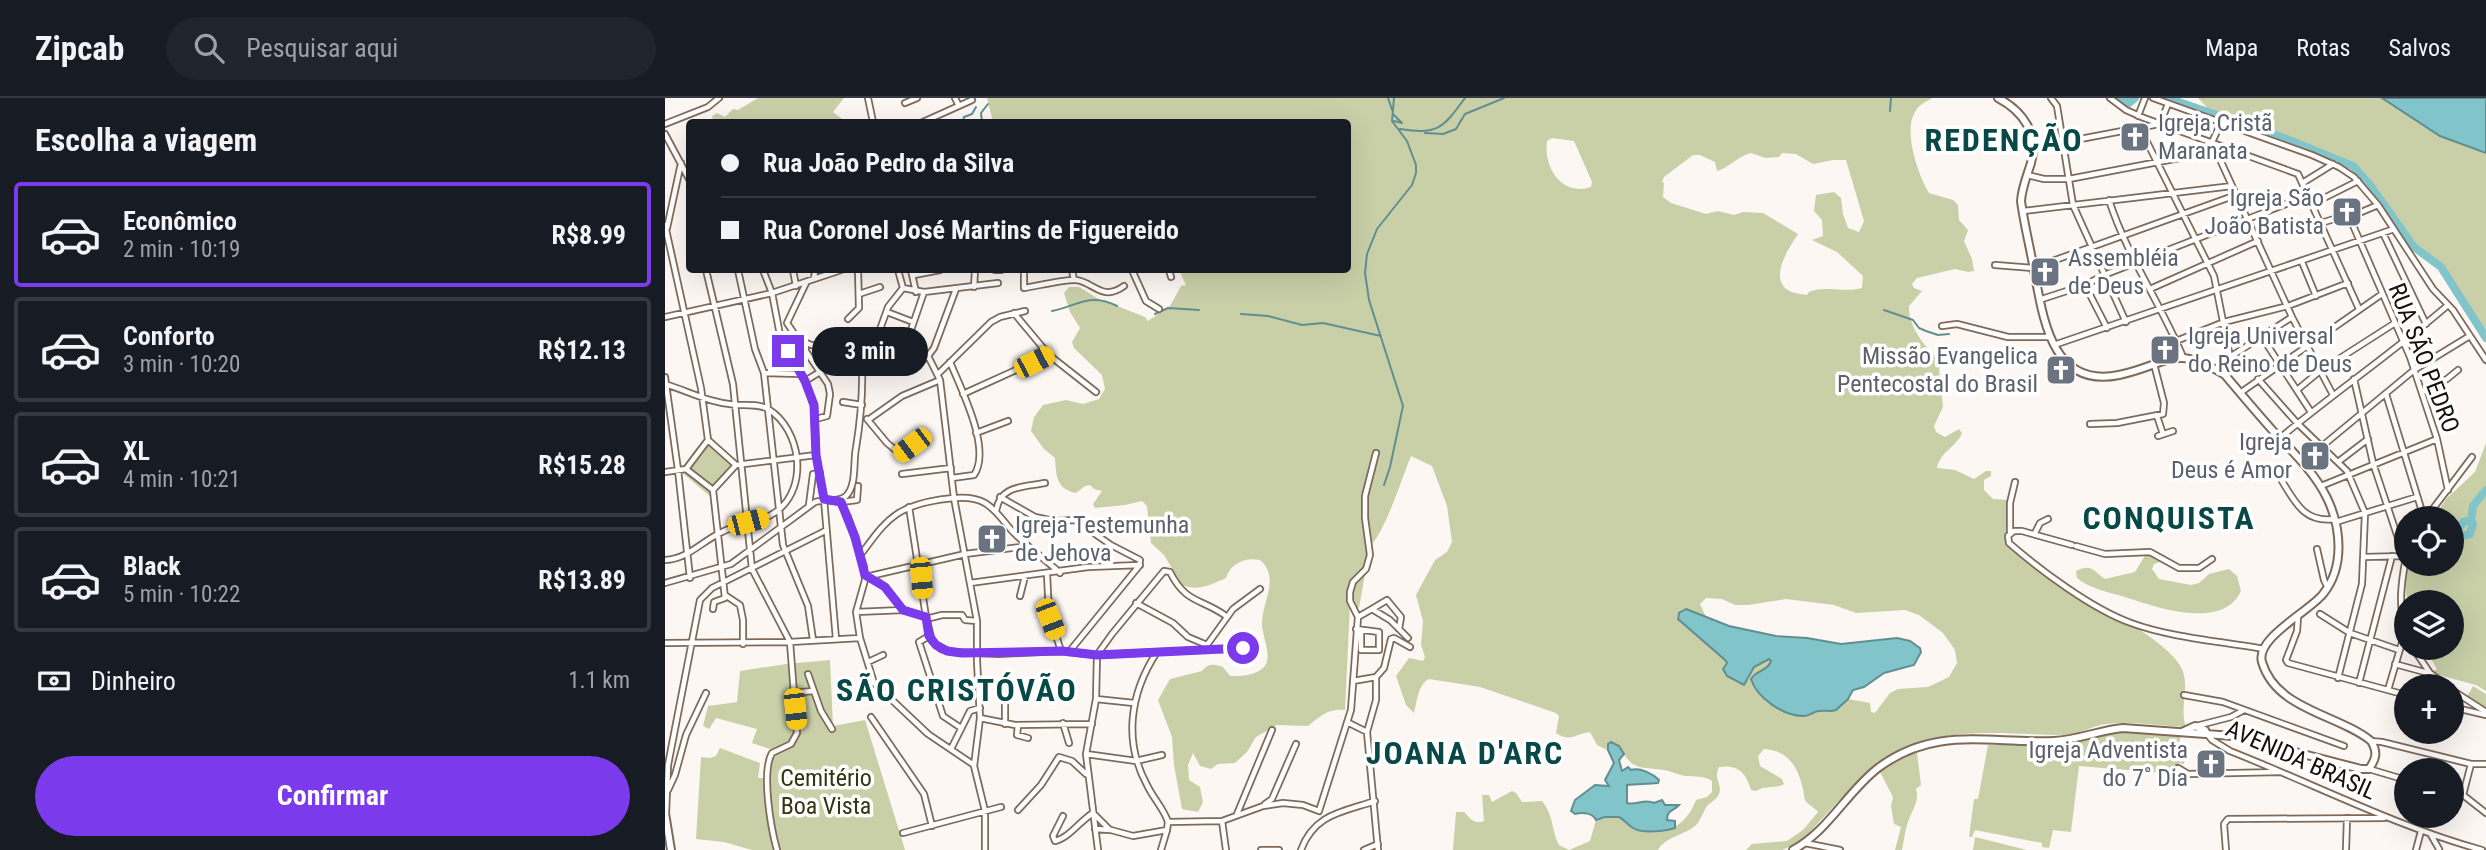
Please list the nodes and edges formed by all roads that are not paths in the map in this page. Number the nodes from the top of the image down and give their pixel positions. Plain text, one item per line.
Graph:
1 (719, 98) edge
2 (868, 98) edge
3 (917, 98) edge
4 (955, 98) edge
5 (2051, 98) edge
6 (2110, 98) edge
7 (2144, 98) edge
8 (2153, 98) edge
9 (2004, 99) edge
10 (972, 100) dead end
11 (905, 103) dead end
12 (2168, 104) junction
13 (959, 106) junction
14 (2138, 116) junction
15 (872, 119) edge
16 (930, 119) edge
17 (2146, 119) junction
18 (2221, 123) junction
19 (665, 124) edge
20 (2160, 124) junction
21 (2141, 127) junction
22 (665, 134) edge
23 (2063, 142) junction
24 (2212, 142) junction
25 (2033, 148) junction
26 (2216, 151) junction
27 (2157, 162) junction
28 (681, 163) junction
29 (2333, 163) junction
30 (686, 173) edge
31 (2027, 175) junction
32 (2069, 179) junction
33 (2358, 181) junction
34 (2304, 182) junction
35 (2232, 186) junction
36 (2171, 192) junction
37 (2236, 195) junction
38 (2309, 195) junction
39 (2109, 200) junction
40 (2312, 204) junction
41 (2073, 205) junction
42 (2378, 205) junction
43 (2023, 211) junction
44 (2359, 213) dead end
45 (2183, 214) junction
46 (2334, 219) dead end
47 (2248, 220) junction
48 (2321, 223) junction
49 (2352, 223) dead end
50 (666, 227) edge
51 (2394, 229) junction
52 (2383, 233) junction
53 (2121, 235) junction
54 (2195, 238) junction
55 (2258, 241) junction
56 (2358, 241) junction
57 (2091, 248) junction
58 (2333, 251) junction
59 (673, 256) junction
60 (665, 257) edge
61 (2136, 262) junction
62 (2302, 262) junction
63 (2209, 263) junction
64 (1995, 265) dead end
65 (2033, 268) junction
66 (2272, 272) junction
67 (707, 273) edge
68 (739, 273) edge
69 (764, 273) edge
70 (794, 273) edge
71 (815, 273) edge
72 (832, 273) edge
73 (858, 273) edge
74 (899, 273) edge
75 (913, 273) edge
76 (975, 273) edge
77 (1024, 273) edge
78 (1073, 273) edge
79 (1133, 273) edge
80 (1170, 273) edge
81 (2104, 275) junction
82 (1171, 277) dead end
83 (814, 279) junction
84 (1074, 280) junction
85 (807, 282) junction
86 (998, 283) dead end
87 (2348, 283) junction
88 (2085, 285) junction
89 (796, 286) junction
90 (1124, 286) dead end
91 (880, 287) dead end
92 (974, 287) junction
93 (902, 288) junction
94 (956, 289) junction
95 (2150, 289) junction
96 (2218, 290) junction
97 (916, 292) junction
98 (924, 292) junction
99 (772, 293) junction
100 (859, 294) junction
101 (2382, 294) junction
102 (2316, 296) junction
103 (745, 300) junction
104 (2039, 300) junction
105 (2448, 305) junction
106 (2288, 306) junction
107 (714, 307) junction
108 (1159, 309) dead end
109 (2359, 309) junction
110 (1025, 310) dead end
111 (2161, 310) junction
112 (887, 312) junction
113 (684, 313) junction
114 (1014, 313) junction
115 (665, 317) edge
116 (2292, 317) junction
117 (848, 318) dead end
118 (913, 322) junction
119 (2126, 322) junction
120 (2224, 322) junction
121 (2395, 323) junction
122 (2426, 324) junction
123 (1942, 326) dead end
124 (2107, 328) junction
125 (2049, 337) junction
126 (2262, 337) junction
127 (2468, 337) junction
128 (799, 340) junction
129 (2176, 341) junction
130 (2403, 343) junction
131 (2307, 345) junction
132 (2053, 346) junction
133 (1049, 355) junction
134 (928, 356) junction
135 (2183, 357) junction
136 (2230, 357) junction
137 (844, 358) junction
138 (2486, 360) edge
139 (865, 362) junction
140 (950, 362) junction
141 (2155, 363) junction
142 (2280, 364) junction
143 (897, 370) junction
144 (2414, 370) junction
145 (2458, 370) dead end
146 (2320, 371) junction
147 (822, 372) junction
148 (764, 373) junction
149 (801, 374) junction
150 (2225, 375) junction
151 (665, 377) edge
152 (939, 377) junction
153 (2257, 379) junction
154 (2354, 379) junction
155 (805, 381) junction
156 (666, 384) edge
157 (2297, 390) junction
158 (1095, 392) dead end
159 (2422, 392) junction
160 (2240, 393) junction
161 (963, 394) junction
162 (2386, 394) junction
163 (2333, 395) junction
164 (703, 400) junction
165 (843, 402) dead end
166 (736, 405) junction
167 (862, 405) junction
168 (767, 408) junction
169 (2311, 412) junction
170 (862, 414) junction
171 (2361, 414) junction
172 (2157, 416) junction
173 (816, 419) junction
174 (868, 420) junction
175 (1009, 421) dead end
176 (2297, 423) junction
177 (2091, 424) dead end
178 (2173, 431) dead end
179 (976, 433) junction
180 (925, 435) dead end
181 (2280, 438) junction
182 (2368, 439) junction
183 (2437, 439) junction
184 (708, 440) junction
185 (2321, 446) junction
186 (1376, 453) dead end
187 (2402, 453) junction
188 (900, 454) junction
189 (816, 455) junction
190 (797, 457) junction
191 (2472, 457) dead end
192 (905, 458) dead end
193 (772, 462) junction
194 (2337, 462) junction
195 (2302, 463) junction
196 (2373, 464) junction
197 (736, 465) junction
198 (742, 465) junction
199 (951, 468) junction
200 (686, 469) junction
201 (678, 470) junction
202 (665, 472) edge
203 (820, 473) junction
204 (902, 474) dead end
205 (2350, 474) junction
206 (952, 478) junction
207 (2282, 481) dead end
208 (2015, 482) dead end
209 (1045, 483) dead end
210 (858, 485) dead end
211 (2321, 486) junction
212 (2448, 490) junction
213 (713, 491) junction
214 (2417, 497) junction
215 (954, 498) junction
216 (1000, 498) junction
217 (824, 499) junction
218 (840, 501) junction
219 (809, 506) junction
220 (2387, 506) junction
221 (2420, 506) edge
222 (2435, 506) edge
223 (909, 507) junction
224 (780, 510) junction
225 (996, 512) junction
226 (2365, 513) junction
227 (2048, 519) dead end
228 (2335, 521) junction
229 (748, 522) junction
230 (2394, 524) edge
231 (782, 527) junction
232 (825, 531) junction
233 (2009, 534) junction
234 (2035, 534) junction
235 (717, 535) junction
236 (1028, 546) junction
237 (2317, 549) dead end
238 (750, 550) junction
239 (785, 553) junction
240 (686, 554) junction
241 (860, 554) junction
242 (965, 554) junction
243 (2392, 555) joint
244 (2364, 557) junction
245 (2212, 559) dead end
246 (665, 560) edge
247 (919, 563) junction
248 (1140, 563) junction
249 (721, 568) junction
250 (752, 569) junction
251 (1060, 572) junction
252 (1047, 574) junction
253 (868, 576) junction
254 (1025, 576) junction
255 (690, 578) junction
256 (723, 582) junction
257 (665, 583) edge
258 (970, 583) junction
259 (2328, 588) junction
260 (1260, 589) dead end
261 (724, 594) junction
262 (1020, 596) dead end
263 (1136, 603) junction
264 (1394, 608) junction
265 (713, 609) dead end
266 (1372, 609) junction
267 (903, 610) junction
268 (856, 612) junction
269 (1357, 614) junction
270 (2320, 614) dead end
271 (1226, 616) junction
272 (1386, 616) junction
273 (2298, 617) junction
274 (926, 618) junction
275 (977, 621) junction
276 (1358, 629) junction
277 (1399, 629) junction
278 (2350, 633) junction
279 (929, 636) junction
280 (860, 638) junction
281 (1408, 638) dead end
282 (836, 639) junction
283 (813, 640) junction
284 (2371, 641) junction
285 (790, 642) junction
286 (665, 643) edge
287 (691, 643) junction
288 (743, 644) junction
289 (1206, 647) junction
290 (1410, 647) dead end
291 (1243, 648) dead end
292 (2394, 648) edge
293 (2263, 649) junction
294 (1062, 651) junction
295 (1069, 652) junction
296 (1157, 652) junction
297 (979, 654) junction
298 (883, 655) dead end
299 (1097, 655) junction
300 (2396, 660) edge
301 (2421, 660) edge
302 (868, 662) junction
303 (2395, 664) junction
304 (2430, 673) joint
305 (808, 674) dead end
306 (1377, 677) junction
307 (2338, 678) junction
308 (1353, 681) junction
309 (2359, 683) junction
310 (2388, 690) junction
311 (813, 691) junction
312 (2394, 692) edge
313 (706, 693) dead end
314 (793, 693) junction
315 (1005, 694) dead end
316 (2184, 695) dead end
317 (2464, 698) edge
318 (1096, 699) junction
319 (1133, 703) junction
320 (980, 708) junction
321 (2464, 709) edge
322 (2245, 710) junction
323 (2486, 714) edge
324 (871, 717) dead end
325 (980, 718) junction
326 (2213, 721) junction
327 (1347, 722) junction
328 (1063, 723) junction
329 (1005, 724) junction
330 (1091, 724) junction
331 (1018, 725) junction
332 (2195, 726) junction
333 (961, 728) junction
334 (832, 729) dead end
335 (1272, 730) dead end
336 (1367, 732) junction
337 (2180, 732) junction
338 (2206, 732) junction
339 (1028, 738) dead end
340 (2371, 741) junction
341 (1069, 743) dead end
342 (1296, 744) dead end
343 (2344, 746) dead end
344 (951, 749) junction
345 (1086, 754) junction
346 (1162, 755) dead end
347 (1136, 761) junction
348 (2471, 764) junction
349 (2486, 764) edge
350 (974, 766) junction
351 (2178, 768) dead end
352 (2369, 769) junction
353 (2282, 772) junction
354 (1088, 776) junction
355 (2394, 776) edge
356 (2464, 790) edge
357 (666, 794) edge
358 (2464, 795) edge
359 (1375, 801) junction
360 (1263, 806) junction
361 (1001, 807) dead end
362 (1018, 810) dead end
363 (985, 811) junction
364 (1319, 811) junction
365 (1093, 813) junction
366 (2486, 813) edge
367 (665, 814) edge
368 (1237, 814) junction
369 (1063, 816) dead end
370 (1324, 818) junction
371 (2347, 818) junction
372 (2388, 818) junction
373 (1222, 821) junction
374 (1168, 822) junction
375 (932, 826) junction
376 (1095, 829) junction
377 (1110, 830) junction
378 (1167, 830) junction
379 (2421, 831) junction
380 (903, 833) dead end
381 (2429, 834) junction
382 (1805, 843) junction
383 (1378, 847) edge
384 (2439, 849) edge
385 (2475, 849) edge
386 (671, 850) edge
387 (777, 850) edge
388 (985, 850) edge
389 (1098, 850) edge
390 (1161, 850) edge
391 (1226, 850) edge
392 (1261, 850) edge
393 (1279, 850) edge
394 (1301, 850) edge
395 (1364, 850) edge
396 (1793, 850) edge
397 (1840, 850) edge
398 (2226, 850) edge
399 (2346, 850) edge
400 (2416, 850) edge
401 (2482, 850) edge

1 - 19 street
2 - 15 street
3 - 11 street
4 - 13 street
5 - 23 street
6 - 14 street
7 - 14 street
8 - 12 street
9 - 25 main road
10 - 13 street
12 - 18 street
12 - 20 street
13 - 16 street
14 - 17 street
17 - 20 street
17 - 21 street
18 - 24 street
18 - 29 street
20 - 21 street
20 - 24 street
21 - 23 street
21 - 27 street
22 - 28 street
23 - 25 street
23 - 32 street
24 - 26 street
24 - 34 street
25 - 31 main road
26 - 27 street
26 - 35 street
27 - 32 street
27 - 36 street
28 - 30 street
28 - 50 street
29 - 33 street
29 - 34 street
31 - 32 street
31 - 43 main road
32 - 41 street
33 - 40 street
33 - 42 street
34 - 38 street
35 - 36 street
35 - 37 street
36 - 39 street
36 - 45 street
37 - 45 street
37 - 47 street
38 - 40 street
38 - 47 street
39 - 41 street
39 - 53 street
40 - 48 street
41 - 43 street
41 - 57 street
42 - 44 street
42 - 51 street
43 - 65 main road
45 - 53 street
45 - 54 street
46 - 48 street
47 - 54 street
47 - 55 street
48 - 58 street
49 - 56 street, RUA SÃO PEDRO
50 - 59 street
51 - 52 street
51 - 105 street
52 - 56 street
52 - 122 street
53 - 57 street
53 - 61 street
54 - 61 street
54 - 63 street
55 - 63 street
55 - 66 street
56 - 58 street
56 - 101 street, RUA SÃO PEDRO
57 - 65 street
57 - 81 street
58 - 62 street
58 - 87 street
59 - 60 street
59 - 113 street
61 - 81 street
61 - 95 street
62 - 66 street
62 - 102 street
63 - 95 street
63 - 96 street
64 - 65 street
65 - 104 main road
66 - 96 street
66 - 106 street
67 - 107 street
68 - 103 street
69 - 99 street
70 - 89 street
71 - 83 street
72 - 83 street
73 - 100 street
74 - 93 street
75 - 97 street
76 - 92 street
77 - 84 street
78 - 84 street
79 - 108 street
80 - 82 street
81 - 88 street
81 - 119 street
83 - 85 street
84 - 90 street
85 - 89 street
85 - 128 street
86 - 92 street
87 - 102 street
87 - 109 street
88 - 104 street
88 - 124 street
89 - 99 street
91 - 100 street
92 - 94 street
93 - 97 street
93 - 112 street
94 - 98 street
94 - 134 street
95 - 111 street
96 - 111 street
96 - 120 street
97 - 98 street
98 - 118 street
99 - 103 street
99 - 149 street
100 - 117 street
101 - 109 street
101 - 121 street, RUA SÃO PEDRO
102 - 106 street
103 - 107 street
103 - 148 street
104 - 125 main road
105 - 122 street
105 - 127 street
106 - 116 street
106 - 120 street
107 - 113 street
107 - 166 street
109 - 131 street
110 - 114 street
111 - 119 street
111 - 129 street
112 - 118 street
112 - 139 street
113 - 115 street
113 - 164 street
114 - 133 street
114 - 140 street
116 - 126 street
116 - 131 street
118 - 143 street
119 - 124 street
120 - 129 street
120 - 136 street
121 - 130 street, RUA SÃO PEDRO
121 - 146 street
122 - 130 street
123 - 125 street
124 - 132 street
125 - 132 main road
126 - 136 street
126 - 142 street
127 - 138 street
127 - 144 street
128 - 137 street
128 - 147 street
129 - 135 street
130 - 144 street, RUA SÃO PEDRO
130 - 154 street
131 - 142 street
131 - 146 street
132 - 141 main road
133 - 158 street
133 - 161 street
134 - 143 street
134 - 152 street
135 - 141 main road
135 - 150 main road
136 - 150 street
137 - 139 street
137 - 147 street
139 - 143 street
139 - 167 street
140 - 152 street
140 - 161 street
141 - 172 street
142 - 153 street
142 - 157 street
144 - 159 street, RUA SÃO PEDRO
144 - 162 street
145 - 159 street
146 - 157 street
146 - 163 street
147 - 155 street
147 - 173 street
148 - 149 street
148 - 168 street
149 - 155 street
150 - 160 main road
151 - 156 street
152 - 174 street
152 - 199 street
153 - 160 street
153 - 176 street
154 - 163 street
154 - 171 street
155 - 173 street
156 - 164 street
156 - 201 street
157 - 169 street
159 - 183 street, RUA SÃO PEDRO
160 - 181 main road
161 - 179 street
162 - 171 street
162 - 187 street
163 - 169 street
164 - 166 street
164 - 184 street
165 - 167 street
166 - 168 street
166 - 198 street
167 - 170 street
168 - 190 street
168 - 193 street
169 - 176 street
170 - 174 street
170 - 218 street
171 - 182 street
171 - 185 street
172 - 177 street
172 - 178 street
173 - 189 street
174 - 188 street
175 - 179 street
176 - 181 street
176 - 185 street
179 - 206 street
180 - 188 street
181 - 195 main road
182 - 194 street
182 - 196 street
183 - 187 street
183 - 212 street, RUA SÃO PEDRO
184 - 197 street
184 - 200 street
185 - 194 street
185 - 195 street
186 - 269 street
187 - 196 street
187 - 214 street
188 - 192 street
189 - 190 street
189 - 203 street
190 - 193 street
190 - 224 street
191 - 212 street
193 - 198 street
193 - 224 street
194 - 205 street
195 - 211 main road
196 - 205 street
196 - 220 street
197 - 198 street
197 - 213 street
198 - 229 street
199 - 204 street
199 - 206 street
200 - 201 street
200 - 213 street
201 - 202 street
201 - 240 street
203 - 217 street
203 - 219 street
205 - 211 street
205 - 226 street
206 - 215 street
207 - 228 street
208 - 233 street
209 - 216 street
210 - 218 street
211 - 228 main road
212 - 222 street
213 - 235 street
214 - 220 street
214 - 221 street
215 - 223 street
215 - 225 street
215 - 242 street
216 - 225 street
216 - 248 street
217 - 218 street
217 - 219 street
217 - 232 street
218 - 241 street
219 - 231 street
220 - 226 street
220 - 230 street
223 - 241 street
223 - 247 street
224 - 229 street
224 - 231 street
225 - 236 street
226 - 228 street
226 - 244 street
227 - 234 street
228 - 259 main road
229 - 235 street
229 - 238 street
231 - 238 street
231 - 239 street
232 - 239 street
232 - 282 street
233 - 234 street
233 - 293 street
234 - 245 street
235 - 240 street
235 - 249 street
236 - 242 street
236 - 251 street
237 - 259 street
238 - 249 street
238 - 250 street
239 - 250 street
239 - 283 street
240 - 246 street
240 - 255 street
241 - 253 street
242 - 247 street
242 - 258 street
243 - 244 street
243 - 284 street
244 - 278 street
247 - 253 street
247 - 274 street
248 - 251 street
248 - 295 street
249 - 255 street
249 - 256 street
250 - 256 street
250 - 285 street
251 - 252 street
252 - 254 street
252 - 294 street
253 - 267 street
253 - 268 street
254 - 258 street
254 - 262 street
255 - 257 street
256 - 261 street
256 - 287 street
258 - 275 street
259 - 273 main road
260 - 271 street
261 - 265 street
261 - 288 street
263 - 271 street
263 - 289 street
263 - 299 street
264 - 266 street
264 - 272 street
264 - 277 street
266 - 269 street
266 - 272 street
267 - 268 street
267 - 274 street
268 - 280 street
269 - 276 street
270 - 278 street
271 - 289 street
272 - 277 street
273 - 293 main road
273 - 307 street
274 - 275 street
274 - 279 street
275 - 297 street
276 - 276 street
276 - 308 street
277 - 281 street
278 - 284 street
278 - 307 street
279 - 297 street
279 - 333 street
280 - 282 street
280 - 302 street
282 - 283 street
283 - 285 street
284 - 292 street
284 - 309 street
285 - 288 street
285 - 314 street
286 - 287 street
287 - 288 street
287 - 357 street
289 - 291 street
289 - 296 street
290 - 306 street
293 - 340 main road
294 - 295 street
294 - 297 street
295 - 299 street
296 - 299 street
296 - 319 street
297 - 320 street
298 - 302 street
299 - 318 street
300 - 303 street
301 - 304 street
302 - 344 street
303 - 304 street
303 - 310 street
305 - 311 street
306 - 308 street
306 - 336 street
307 - 309 street
308 - 327 street
309 - 310 street
310 - 312 street
311 - 314 street
311 - 334 street
313 - 357 street
314 - 387 street
315 - 329 street
316 - 322 street
317 - 323 street
318 - 319 street
318 - 330 street
319 - 347 street
320 - 325 street
320 - 333 street
321 - 323 street
322 - 326 street
322 - 343 street
324 - 375 street
325 - 329 street
325 - 350 street
326 - 332 street
326 - 338 street
327 - 336 street
327 - 364 street
328 - 330 street
328 - 331 street
328 - 341 street
329 - 331 street
330 - 345 street
331 - 339 street
332 - 337 main road
332 - 338 main road
333 - 344 street
335 - 368 street
336 - 359 street
337 - 338 main road
337 - 382 main road
338 - 352 main road
338 - 353 street, AVENIDA BRASIL
340 - 348 street
340 - 352 main road
342 - 360 street
344 - 350 street
345 - 347 street
345 - 354 street
346 - 347 street
347 - 374 street
348 - 349 street
348 - 356 street
350 - 363 street
351 - 353 street
352 - 355 street
353 - 372 street, AVENIDA BRASIL
354 - 362 street
354 - 365 street
357 - 367 street
358 - 366 street
359 - 370 street
359 - 383 street
360 - 364 street
360 - 368 street
361 - 363 street
363 - 375 street
363 - 388 street
364 - 370 street
365 - 369 street
365 - 376 street
365 - 377 street
367 - 386 main road
368 - 373 street
370 - 394 street
371 - 372 street
371 - 398 street
371 - 399 street
372 - 379 street, AVENIDA BRASIL
373 - 374 street
373 - 391 street
374 - 378 street
375 - 380 street
376 - 377 street
376 - 389 street
377 - 378 street
378 - 390 street
379 - 381 street, AVENIDA BRASIL
379 - 400 street
381 - 384 street
381 - 385 street
382 - 396 main road
382 - 397 street
383 - 395 street
385 - 401 street
392 - 393 street

